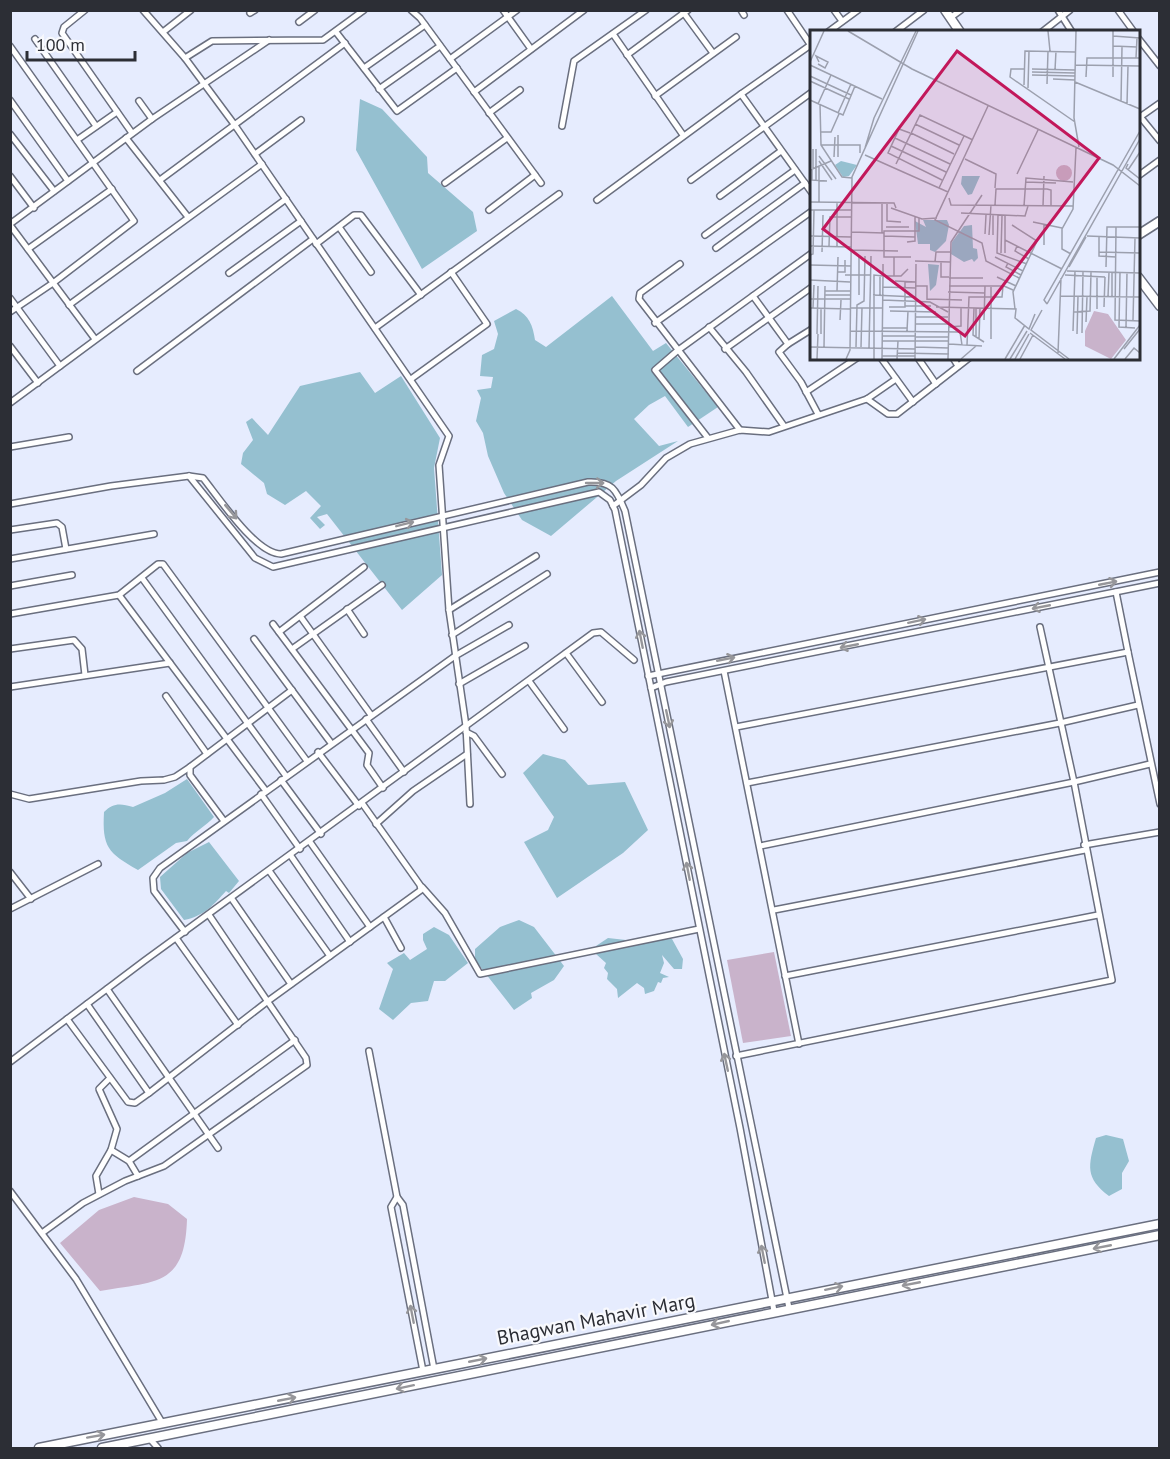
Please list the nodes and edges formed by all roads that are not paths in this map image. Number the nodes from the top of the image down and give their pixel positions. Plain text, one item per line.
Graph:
1 (85, 10) edge
2 (143, 10) edge
3 (191, 10) edge
4 (315, 10) edge
5 (364, 10) edge
6 (503, 10) edge
7 (517, 10) edge
8 (584, 10) edge
9 (646, 10) edge
10 (787, 10) edge
11 (834, 10) edge
12 (858, 10) edge
13 (924, 10) edge
14 (961, 10) edge
15 (1058, 10) edge
16 (1070, 10) edge
17 (1118, 10) edge
18 (413, 11) edge
19 (685, 11) edge
20 (948, 14) edge
21 (1062, 16) junction
22 (508, 17) junction
23 (842, 21) junction
24 (299, 22) dead end
25 (425, 25) junction
26 (831, 30) edge
27 (898, 30) edge
28 (959, 30) edge
29 (1044, 30) edge
30 (1071, 30) edge
31 (1133, 30) edge
32 (163, 32) junction
33 (336, 32) junction
34 (613, 34) junction
35 (736, 37) dead end
36 (35, 39) dead end
37 (269, 40) junction
38 (1140, 41) edge
39 (810, 43) edge
40 (345, 44) junction
41 (810, 45) edge
42 (10, 46) edge
43 (440, 46) junction
44 (531, 49) junction
45 (713, 53) junction
46 (627, 55) junction
47 (185, 58) junction
48 (450, 59) junction
49 (1160, 66) edge
50 (364, 68) junction
51 (456, 68) junction
52 (205, 84) junction
53 (379, 89) junction
54 (520, 90) dead end
55 (474, 92) junction
56 (810, 93) edge
57 (741, 94) junction
58 (655, 96) junction
59 (10, 99) edge
60 (139, 100) dead end
61 (1160, 103) edge
62 (117, 112) junction
63 (489, 113) junction
64 (1140, 115) edge
65 (1140, 117) edge
66 (152, 119) junction
67 (301, 120) dead end
68 (234, 124) junction
69 (96, 126) junction
70 (562, 126) dead end
71 (763, 127) junction
72 (132, 133) junction
73 (10, 134) edge
74 (683, 135) junction
75 (126, 138) junction
76 (507, 138) junction
77 (77, 140) junction
78 (1160, 141) edge
79 (781, 151) junction
80 (255, 154) junction
81 (1160, 160) edge
82 (93, 162) junction
83 (262, 164) junction
84 (795, 170) junction
85 (535, 175) junction
86 (1140, 175) edge
87 (10, 176) edge
88 (160, 180) junction
89 (691, 180) dead end
90 (68, 181) junction
91 (445, 183) dead end
92 (541, 183) dead end
93 (805, 183) junction
94 (112, 189) junction
95 (810, 190) edge
96 (54, 192) junction
97 (559, 194) dead end
98 (720, 196) dead end
99 (286, 199) junction
100 (597, 200) dead end
101 (34, 208) junction
102 (489, 210) dead end
103 (810, 212) edge
104 (188, 217) junction
105 (301, 221) junction
106 (1160, 221) edge
107 (10, 224) edge
108 (339, 227) junction
109 (1140, 234) edge
110 (705, 235) dead end
111 (315, 242) junction
112 (716, 248) dead end
113 (28, 249) junction
114 (810, 254) edge
115 (680, 264) dead end
116 (371, 272) dead end
117 (452, 272) junction
118 (229, 273) dead end
119 (1140, 280) edge
120 (53, 283) junction
121 (810, 288) edge
122 (421, 295) junction
123 (753, 296) junction
124 (10, 298) edge
125 (69, 305) junction
126 (1160, 306) edge
127 (17, 307) junction
128 (10, 312) edge
129 (768, 317) junction
130 (655, 323) junction
131 (709, 327) junction
132 (375, 328) junction
133 (810, 330) edge
134 (95, 339) junction
135 (788, 344) junction
136 (10, 346) edge
137 (725, 349) junction
138 (677, 351) junction
139 (854, 360) edge
140 (882, 360) edge
141 (919, 360) edge
142 (954, 360) edge
143 (966, 360) edge
144 (60, 366) junction
145 (958, 366) junction
146 (137, 371) dead end
147 (411, 379) junction
148 (896, 379) junction
149 (38, 383) junction
150 (936, 384) junction
151 (806, 392) junction
152 (867, 399) junction
153 (913, 402) junction
154 (10, 403) edge
155 (818, 414) junction
156 (784, 426) junction
157 (740, 430) junction
158 (69, 437) dead end
159 (708, 438) junction
160 (10, 447) edge
161 (189, 476) junction
162 (621, 501) junction
163 (10, 504) edge
164 (613, 506) junction
165 (443, 514) junction
166 (444, 527) junction
167 (10, 530) edge
168 (154, 534) dead end
169 (66, 549) junction
170 (536, 556) dead end
171 (10, 559) edge
172 (364, 567) dead end
173 (1160, 572) edge
174 (547, 574) dead end
175 (72, 575) dead end
176 (142, 578) junction
177 (1160, 583) edge
178 (382, 585) dead end
179 (10, 586) edge
180 (1116, 592) junction
181 (119, 595) junction
182 (347, 609) junction
183 (449, 610) junction
184 (10, 614) edge
185 (300, 616) junction
186 (273, 624) dead end
187 (509, 625) dead end
188 (1040, 627) dead end
189 (279, 632) junction
190 (312, 634) junction
191 (364, 634) dead end
192 (452, 635) junction
193 (254, 639) dead end
194 (525, 646) dead end
195 (10, 649) edge
196 (292, 649) junction
197 (1128, 652) junction
198 (566, 653) junction
199 (455, 656) junction
200 (634, 660) dead end
201 (170, 663) junction
202 (1049, 668) junction
203 (724, 670) junction
204 (658, 673) junction
205 (85, 675) junction
206 (648, 676) junction
207 (529, 681) junction
208 (459, 684) junction
209 (661, 684) junction
210 (10, 687) edge
211 (651, 688) junction
212 (292, 690) junction
213 (165, 696) dead end
214 (602, 702) dead end
215 (1138, 705) junction
216 (267, 708) junction
217 (369, 717) junction
218 (248, 722) junction
219 (1060, 723) junction
220 (736, 727) junction
221 (466, 729) junction
222 (564, 729) dead end
223 (351, 730) junction
224 (228, 738) junction
225 (331, 743) junction
226 (318, 752) junction
227 (207, 754) junction
228 (467, 754) junction
229 (306, 761) junction
230 (1150, 764) junction
231 (190, 767) junction
232 (404, 772) junction
233 (502, 774) dead end
234 (286, 776) junction
235 (281, 780) junction
236 (1074, 782) junction
237 (747, 783) junction
238 (383, 788) junction
239 (264, 792) junction
240 (10, 794) edge
241 (470, 804) dead end
242 (1160, 804) edge
243 (360, 805) junction
244 (224, 821) junction
245 (376, 824) junction
246 (1160, 832) edge
247 (321, 834) junction
248 (310, 842) junction
249 (759, 846) junction
250 (1085, 848) junction
251 (300, 849) junction
252 (291, 856) junction
253 (98, 864) dead end
254 (10, 872) edge
255 (270, 872) junction
256 (422, 887) junction
257 (31, 899) junction
258 (232, 899) junction
259 (10, 909) edge
260 (774, 910) junction
261 (209, 915) junction
262 (1098, 915) junction
263 (384, 917) junction
264 (370, 927) junction
265 (699, 929) junction
266 (185, 932) junction
267 (176, 938) junction
268 (350, 942) junction
269 (401, 948) dead end
270 (330, 956) junction
271 (785, 976) junction
272 (291, 984) junction
273 (107, 989) junction
274 (267, 1001) junction
275 (87, 1004) junction
276 (67, 1019) junction
277 (238, 1025) junction
278 (295, 1040) junction
279 (799, 1044) junction
280 (369, 1052) dead end
281 (736, 1056) junction
282 (10, 1062) edge
283 (170, 1077) junction
284 (110, 1078) junction
285 (149, 1093) junction
286 (194, 1115) junction
287 (209, 1136) junction
288 (218, 1148) dead end
289 (111, 1150) junction
290 (129, 1161) junction
291 (138, 1176) junction
292 (10, 1191) edge
293 (99, 1194) junction
294 (397, 1197) junction
295 (1160, 1224) edge
296 (42, 1233) junction
297 (1160, 1236) edge
298 (788, 1298) junction
299 (772, 1301) junction
300 (789, 1308) junction
301 (774, 1311) junction
302 (434, 1369) junction
303 (423, 1371) junction
304 (163, 1424) junction
305 (150, 1439) junction
306 (39, 1449) edge
307 (102, 1449) edge
308 (158, 1449) edge

1 - 62 street
2 - 32 street
3 - 32 street
4 - 24 street
5 - 33 street
6 - 22 street
7 - 22 street
8 - 44 street
9 - 34 street
10 - 39 street
11 - 23 street
12 - 23 street
13 - 27 street
14 - 20 street
15 - 21 street
16 - 21 street
17 - 31 street
18 - 25 street
19 - 45 street
19 - 46 street
20 - 28 main road
21 - 29 street
21 - 30 street
22 - 44 street
22 - 48 street
23 - 26 street
25 - 43 street
25 - 50 street
32 - 47 street
33 - 37 street
33 - 40 street
34 - 46 street
34 - 70 street
35 - 45 street
36 - 69 street
37 - 47 street
37 - 52 street
38 - 49 street
40 - 50 street
40 - 68 street
41 - 57 street
42 - 77 street
43 - 48 street
43 - 53 street
44 - 55 street
45 - 58 street
46 - 58 street
47 - 52 street
48 - 51 street
50 - 53 street
51 - 53 street
51 - 55 street
52 - 66 street
52 - 68 street
54 - 63 street
55 - 63 street
56 - 71 street
57 - 71 street
57 - 74 street
58 - 74 street
59 - 90 street
60 - 66 street
61 - 64 street
62 - 69 street
62 - 72 street
63 - 76 street
65 - 78 street
66 - 72 street
67 - 80 street
68 - 80 street
68 - 88 street
69 - 77 street
71 - 79 street
71 - 89 street
72 - 75 street
73 - 96 street
74 - 100 street
75 - 82 street
75 - 88 street
76 - 85 street
76 - 91 street
77 - 82 street
79 - 84 street
79 - 98 street
80 - 83 street
81 - 86 street
82 - 90 street
82 - 94 street
83 - 99 street
83 - 104 street
84 - 93 street
84 - 110 street
85 - 92 street
85 - 102 street
87 - 101 street
88 - 104 street
90 - 96 street
93 - 95 street
93 - 112 street
94 - 113 street
94 - 120 street
96 - 101 street
97 - 117 street
99 - 105 street
99 - 134 street
101 - 107 street
103 - 130 street
104 - 125 street
105 - 111 street
105 - 118 street
106 - 109 main road
107 - 113 street
108 - 111 street
108 - 116 street
108 - 122 street
111 - 132 street
111 - 146 street
113 - 120 street
114 - 123 street
115 - 130 street
117 - 122 street
117 - 147 street
119 - 126 main road
120 - 125 street
120 - 127 street
121 - 129 street
122 - 132 street
123 - 129 street
123 - 131 street
124 - 127 street
125 - 134 street
127 - 128 street
127 - 144 street
129 - 135 street
129 - 137 street
130 - 138 street
131 - 137 street
131 - 138 street
132 - 147 street
133 - 135 street
134 - 144 street
135 - 151 street
136 - 149 street
137 - 156 street
138 - 157 street
138 - 159 street
139 - 151 street
140 - 148 street
141 - 150 street
142 - 145 street
143 - 145 street
144 - 149 street
145 - 150 street
147 - 165 street
148 - 152 street
148 - 153 street
149 - 154 street
150 - 153 street
151 - 155 street
152 - 153 street
152 - 155 street
155 - 156 street
156 - 157 street
157 - 159 street
158 - 160 street
159 - 162 street
161 - 163 street
161 -> 165 street
161 - 166 street
162 - 164 street
165 -> 162 street
162 - 204 street
164 - 166 street
206 -> 164 street
165 - 166 street
166 - 183 street
167 - 169 street
168 - 169 street
169 - 171 street
170 - 183 street
172 - 185 street
204 -> 173 street
174 - 192 street
175 - 179 street
176 - 181 street
176 - 216 street
176 - 218 street
177 - 180 street
178 - 182 street
180 - 197 street
180 -> 203 street
181 - 184 street
181 - 201 street
182 - 190 street
182 - 191 street
183 - 192 street
185 - 189 street
185 - 190 street
186 - 189 street
187 - 199 street
188 - 202 street
189 - 196 street
190 - 196 street
190 - 217 street
192 - 199 street
193 - 212 street
194 - 208 street
195 - 205 street
196 - 223 street
197 - 202 street
197 - 215 street
198 - 200 street
198 - 207 street
198 - 214 street
199 - 208 street
199 - 217 street
201 - 205 street
201 - 224 street
202 - 219 street
202 - 220 street
203 - 209 street
203 - 220 street
204 - 206 street
204 - 209 street
205 - 210 street
206 - 211 street
207 - 221 street
207 - 222 street
208 - 221 street
209 - 211 street
209 -> 281 street
265 -> 211 street
212 - 216 street
212 - 225 street
213 - 227 street
215 - 219 street
215 - 230 street
216 - 218 street
216 - 229 street
217 - 223 street
217 - 232 street
218 - 224 street
218 - 234 street
219 - 236 street
219 - 237 street
220 - 237 street
221 - 228 street
221 - 232 street
221 - 233 street
223 - 225 street
223 - 238 street
224 - 227 street
224 - 239 street
225 - 226 street
226 - 229 street
226 - 243 street
227 - 231 street
228 - 241 street
228 - 245 street
229 - 234 street
230 - 236 street
230 - 242 street
231 - 240 street
231 - 244 street
232 - 238 street
234 - 235 street
235 - 239 street
235 - 247 street
236 - 249 street
236 - 250 street
237 - 249 street
238 - 243 street
239 - 244 street
239 - 251 street
243 - 245 street
243 - 247 street
244 - 266 street
245 - 256 street
246 - 250 street
247 - 248 street
248 - 251 street
248 - 264 street
249 - 260 street
250 - 260 street
250 - 262 street
251 - 252 street
252 - 255 street
252 - 268 street
253 - 257 street
254 - 257 street
255 - 258 street
255 - 270 street
256 - 263 street
256 - 265 street
257 - 259 street
258 - 261 street
258 - 272 street
260 - 271 street
261 - 266 street
261 - 274 street
262 - 271 street
262 - 279 street
263 - 264 street
263 - 269 street
264 - 268 street
299 -> 265 street
266 - 267 street
267 - 273 street
267 - 277 street
268 - 270 street
270 - 272 street
271 - 279 street
272 - 274 street
273 - 275 street
273 - 283 street
274 - 277 street
274 - 278 street
275 - 276 street
275 - 285 street
276 - 282 street
276 - 284 street
277 - 283 street
278 - 286 street
278 - 287 street
279 - 281 street
280 - 294 street
281 - 298 street
283 - 285 street
283 - 286 street
284 - 285 street
284 - 289 street
286 - 287 street
286 - 290 street
287 - 288 street
287 - 291 street
289 - 290 street
289 - 293 street
290 - 291 street
291 - 293 street
292 - 296 street
293 - 296 street
294 - 302 street
303 -> 294 street
298 -> 295 main road, Bhagwan Mahavir Marg
296 - 304 street
297 -> 300 main road, Bhagwan Mahavir Marg
298 - 299 main road, Bhagwan Mahavir Marg
298 - 300 street
299 - 301 street
302 -> 299 main road, Bhagwan Mahavir Marg
300 - 301 main road, Bhagwan Mahavir Marg
301 -> 305 main road, Bhagwan Mahavir Marg
302 - 303 main road, Bhagwan Mahavir Marg
304 -> 303 main road, Bhagwan Mahavir Marg
306 -> 304 main road, Bhagwan Mahavir Marg
305 - 307 main road, Bhagwan Mahavir Marg
305 - 308 street

